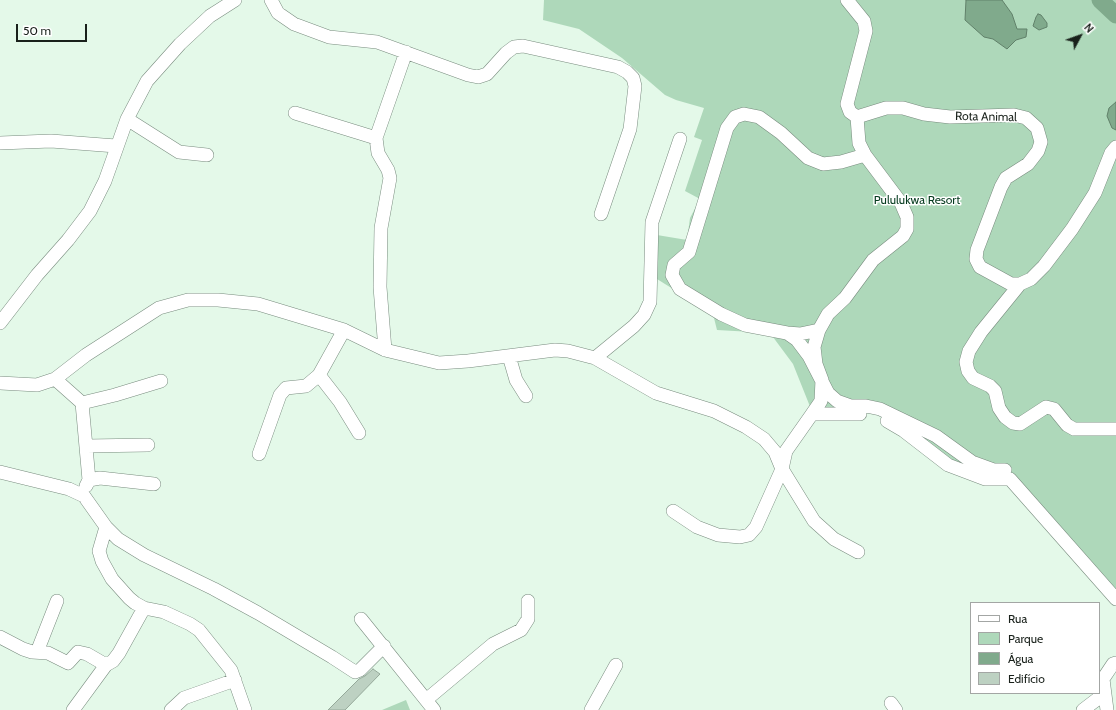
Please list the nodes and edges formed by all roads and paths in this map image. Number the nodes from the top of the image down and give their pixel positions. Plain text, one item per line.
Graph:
1 (236, 0) edge
2 (271, 0) edge
3 (847, 0) edge
4 (406, 52) junction
5 (295, 113) dead end
6 (857, 117) junction
7 (127, 119) junction
8 (376, 138) junction
9 (680, 139) dead end
10 (0, 143) edge
11 (116, 146) junction
12 (1116, 147) edge
13 (208, 155) dead end
14 (865, 155) junction
15 (601, 214) dead end
16 (1020, 284) junction
17 (0, 323) edge
18 (344, 330) junction
19 (819, 330) junction
20 (787, 333) junction
21 (385, 350) junction
22 (509, 356) junction
23 (594, 358) junction
24 (318, 375) junction
25 (54, 379) junction
26 (822, 380) junction
27 (160, 381) dead end
28 (0, 383) edge
29 (526, 396) dead end
30 (82, 403) junction
31 (812, 414) junction
32 (1116, 429) edge
33 (359, 433) dead end
34 (148, 445) dead end
35 (87, 446) junction
36 (258, 454) dead end
37 (782, 469) junction
38 (1005, 470) dead end
39 (0, 472) edge
40 (89, 480) junction
41 (154, 484) dead end
42 (84, 496) junction
43 (673, 511) dead end
44 (106, 527) junction
45 (858, 552) dead end
46 (1116, 599) edge
47 (57, 601) dead end
48 (528, 601) dead end
49 (144, 608) junction
50 (361, 619) dead end
51 (0, 638) edge
52 (384, 646) junction
53 (37, 652) junction
54 (1116, 663) edge
55 (106, 665) junction
56 (616, 665) dead end
57 (235, 680) junction
58 (1104, 694) junction
59 (430, 705) edge
60 (73, 710) edge
61 (171, 710) edge
62 (244, 710) edge
63 (591, 710) edge
64 (1083, 710) edge
65 (1107, 710) edge

1 - 7 street
2 - 4 street
3 - 6 street
4 - 8 street
4 - 15 street
5 - 8 street
6 - 14 street
6 - 16 street, Rota Animal
7 - 11 street
7 - 13 street
8 - 21 street
9 - 23 street
10 - 11 street
11 - 17 street
12 - 16 street
14 - 19 street
14 - 20 street
16 - 32 street
18 - 21 street
18 - 24 street
18 - 25 street
19 - 20 street
19 - 26 street
20 - 26 street
21 - 22 street
22 - 23 street
22 - 29 street
23 - 37 street
24 - 33 street
24 - 36 street
25 - 28 street
25 - 30 street
26 - 31 street
26 - 38 street
27 - 30 street
30 - 35 street
31 - 37 street
31 - 46 street
34 - 35 street
35 - 40 street
37 - 43 street
37 - 45 street
39 - 42 street
40 - 41 street
40 - 42 street
42 - 44 street
44 - 49 street
44 - 52 street
47 - 53 street
48 - 59 street
49 - 55 street
49 - 57 street
50 - 52 street
51 - 53 street
52 - 59 street
53 - 55 street
54 - 58 street
55 - 60 street
56 - 63 street
57 - 61 street
57 - 62 street
58 - 64 street
58 - 65 street

